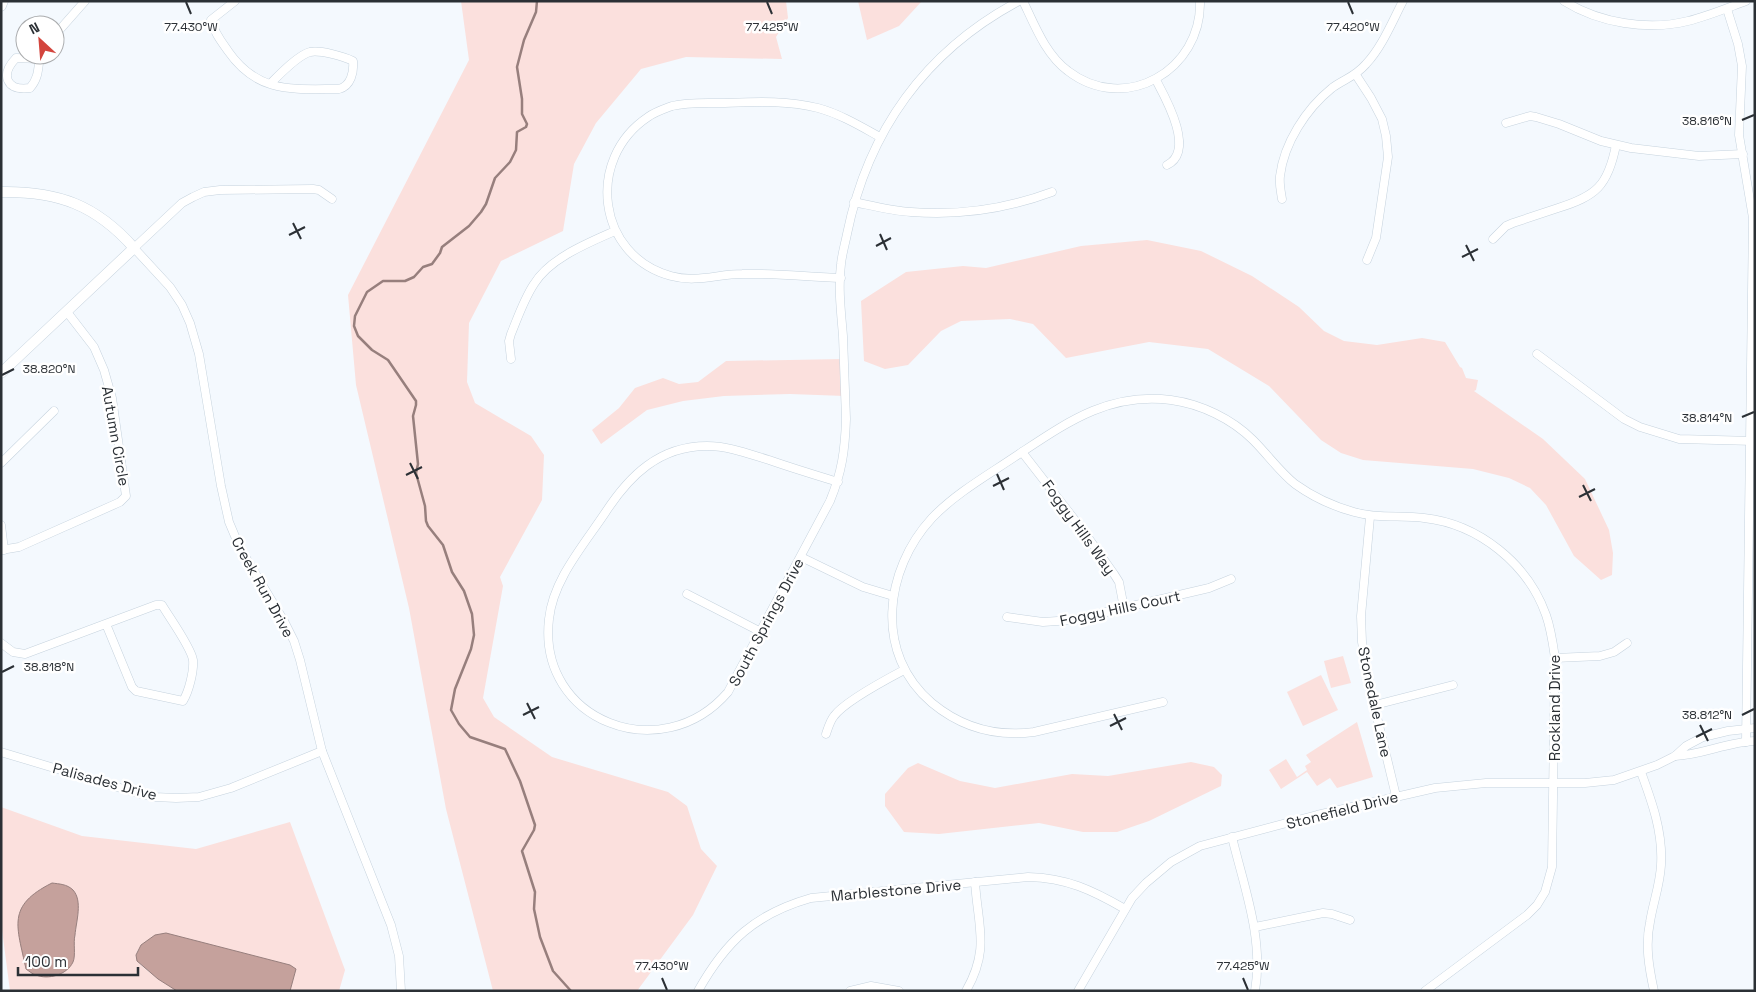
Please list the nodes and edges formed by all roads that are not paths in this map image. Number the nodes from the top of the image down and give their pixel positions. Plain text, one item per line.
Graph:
1 (3, 1) edge
2 (85, 1) edge
3 (235, 1) edge
4 (1019, 1) edge
5 (1024, 1) edge
6 (1200, 1) edge
7 (1403, 1) edge
8 (1564, 1) edge
9 (1746, 1) edge
10 (1, 6) edge
11 (1727, 9) junction
12 (65, 24) edge
13 (39, 57) edge
14 (1356, 74) junction
15 (1156, 80) junction
16 (270, 84) junction
17 (1506, 124) dead end
18 (880, 137) junction
19 (1616, 145) junction
20 (1743, 154) junction
21 (1167, 165) dead end
22 (1, 192) edge
23 (1052, 192) dead end
24 (332, 199) dead end
25 (1282, 199) dead end
26 (854, 202) junction
27 (615, 231) junction
28 (1493, 240) dead end
29 (134, 248) junction
30 (1367, 260) dead end
31 (840, 278) junction
32 (67, 312) junction
33 (1537, 354) dead end
34 (511, 359) dead end
35 (1, 373) edge
36 (54, 411) dead end
37 (1753, 441) edge
38 (1022, 452) junction
39 (1, 463) edge
40 (838, 482) junction
41 (1370, 517) junction
42 (1, 525) edge
43 (3, 550) edge
44 (801, 557) junction
45 (1231, 579) dead end
46 (687, 594) dead end
47 (893, 596) junction
48 (1124, 608) junction
49 (1007, 617) dead end
50 (106, 624) junction
51 (762, 632) junction
52 (1, 643) edge
53 (1627, 643) dead end
54 (1555, 658) junction
55 (904, 670) junction
56 (1454, 685) dead end
57 (1163, 702) dead end
58 (1375, 705) junction
59 (1746, 728) junction
60 (1755, 728) edge
61 (826, 734) dead end
62 (1750, 742) edge
63 (1, 752) edge
64 (322, 752) junction
65 (1675, 756) junction
66 (1641, 772) junction
67 (1554, 783) junction
68 (1396, 796) junction
69 (1232, 837) junction
70 (975, 882) junction
71 (1125, 909) junction
72 (1350, 920) dead end
73 (1255, 927) junction
74 (401, 991) edge
75 (698, 991) edge
76 (850, 991) edge
77 (899, 991) edge
78 (966, 991) edge
79 (1078, 991) edge
80 (1255, 991) edge
81 (1425, 991) edge
82 (1654, 991) edge

1 - 10 street
2 - 12 street
3 - 16 street
4 - 18 street, South Springs Drive
5 - 15 street
6 - 15 street
7 - 14 street
8 - 11 street
9 - 11 street
11 - 20 street
13 - 13 street
14 - 25 street
14 - 30 street
15 - 21 street
16 - 16 street
17 - 19 street
18 - 26 street, South Springs Drive
18 - 27 street
19 - 20 street
19 - 28 street
20 - 37 street
22 - 29 street
23 - 26 street
24 - 29 street
26 - 31 street, South Springs Drive
27 - 31 street
27 - 34 street
29 - 32 street
29 - 64 street, Creek Run Drive
31 - 40 street, South Springs Drive
32 - 35 street
32 - 43 street, Autumn Circle
33 - 37 street
36 - 39 street
37 - 59 street
38 - 41 street, Rockland Drive
38 - 47 street, Rockland Drive
38 - 48 street, Foggy Hills Way
40 - 44 street, South Springs Drive
40 - 51 street, South Springs Drive
41 - 54 street, Rockland Drive
41 - 58 street, Stonedale Lane
42 - 43 street, Autumn Circle
44 - 47 street
44 - 51 street, South Springs Drive
45 - 48 street, Foggy Hills Court
46 - 51 street
47 - 55 street, Rockland Drive
48 - 49 street, Foggy Hills Court
50 - 50 street
50 - 52 street
53 - 54 street
54 - 67 street, Rockland Drive
55 - 57 street, Rockland Drive
55 - 61 street
56 - 58 street
58 - 68 street, Stonedale Lane
59 - 60 street, Stonefield Drive
59 - 62 street
59 - 65 street, Stonefield Drive
62 - 65 street, Stonefield Drive
63 - 64 street, Palisades Drive
64 - 74 street, Creek Run Drive
65 - 66 street, Stonefield Drive
66 - 67 street, Stonefield Drive
66 - 82 street
67 - 68 street, Stonefield Drive
67 - 81 street, Rockland Drive
68 - 69 street, Stonefield Drive
69 - 71 street, Stonefield Drive
69 - 73 street
70 - 71 street, Marblestone Drive
70 - 75 street, Marblestone Drive
70 - 78 street
71 - 79 street, Stonefield Drive
72 - 73 street
73 - 80 street
76 - 77 street

